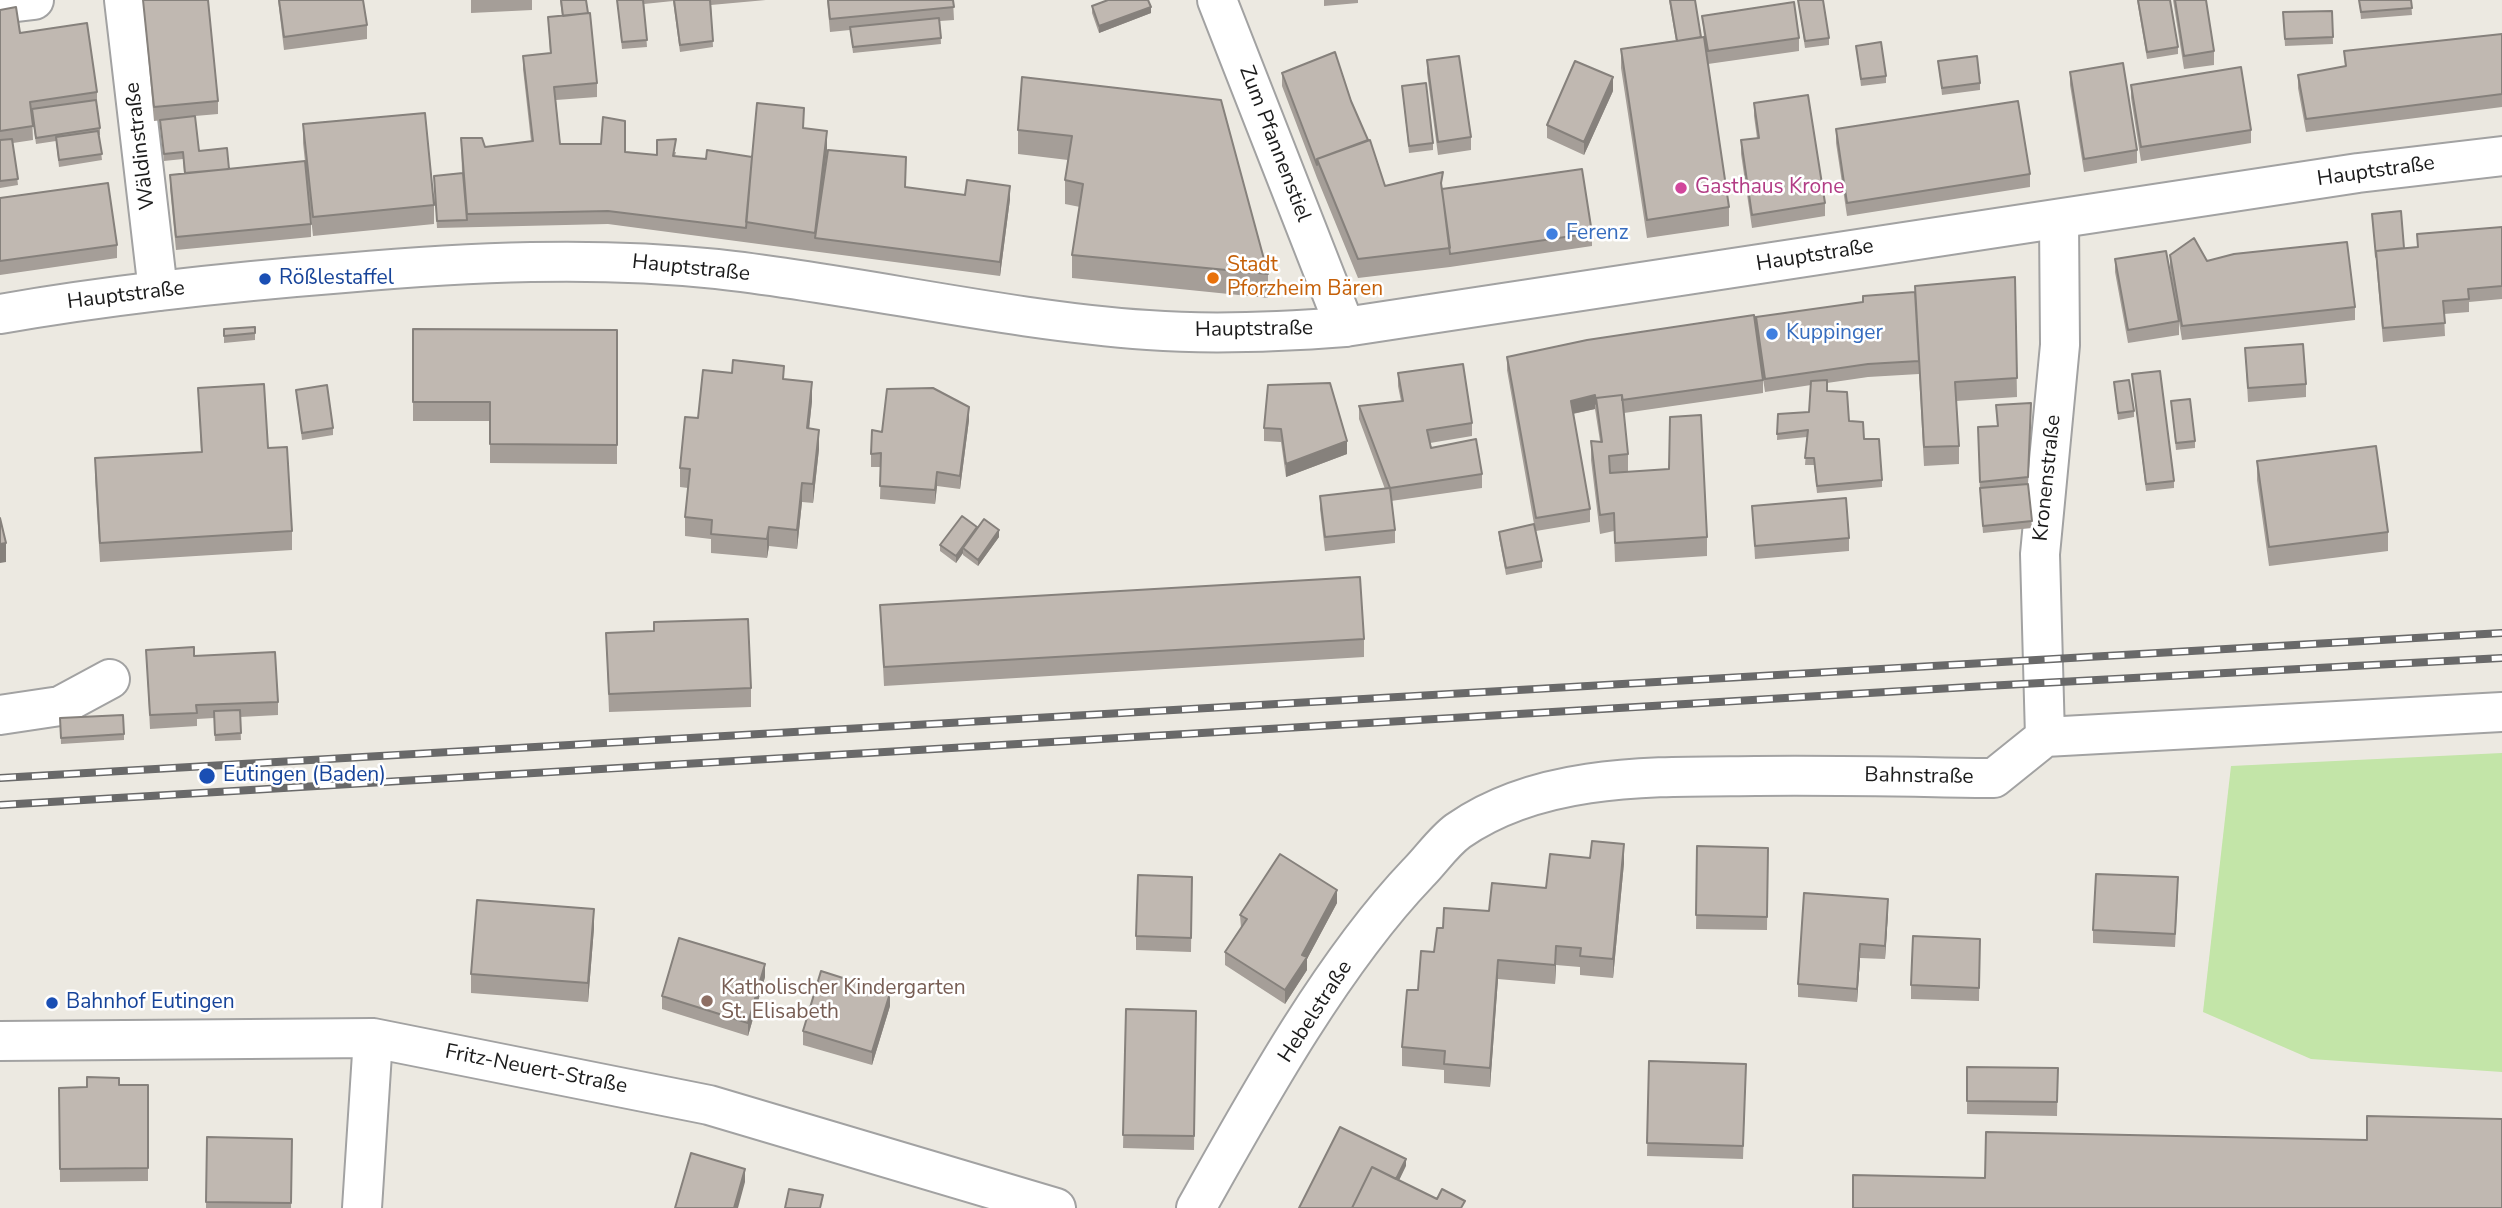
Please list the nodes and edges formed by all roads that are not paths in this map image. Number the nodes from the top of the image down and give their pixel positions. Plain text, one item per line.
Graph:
1 (34, 0) edge
2 (124, 0) edge
3 (1217, 0) edge
4 (0, 5) edge
5 (2502, 156) edge
6 (2059, 220) junction
7 (158, 291) junction
8 (0, 314) edge
9 (1345, 327) junction
10 (110, 680) dead end
11 (2502, 712) edge
12 (0, 715) edge
13 (2045, 737) junction
14 (1457, 832) joint
15 (373, 1038) junction
16 (0, 1041) edge
17 (362, 1208) edge
18 (1056, 1208) edge
19 (1196, 1208) edge

1 - 4 street
2 - 7 street, Wäldinstraße
3 - 9 street, Zum Pfannenstiel
5 - 6 street, Hauptstraße
6 - 9 street, Hauptstraße
6 - 13 street, Kronenstraße
7 - 8 street, Hauptstraße
7 - 9 street, Hauptstraße
10 - 12 street
11 - 13 street
13 - 14 street, Bahnstraße
14 - 19 street, Hebelstraße
15 - 16 street, Fritz-Neuert-Straße
15 - 17 street
15 - 18 street, Fritz-Neuert-Straße

